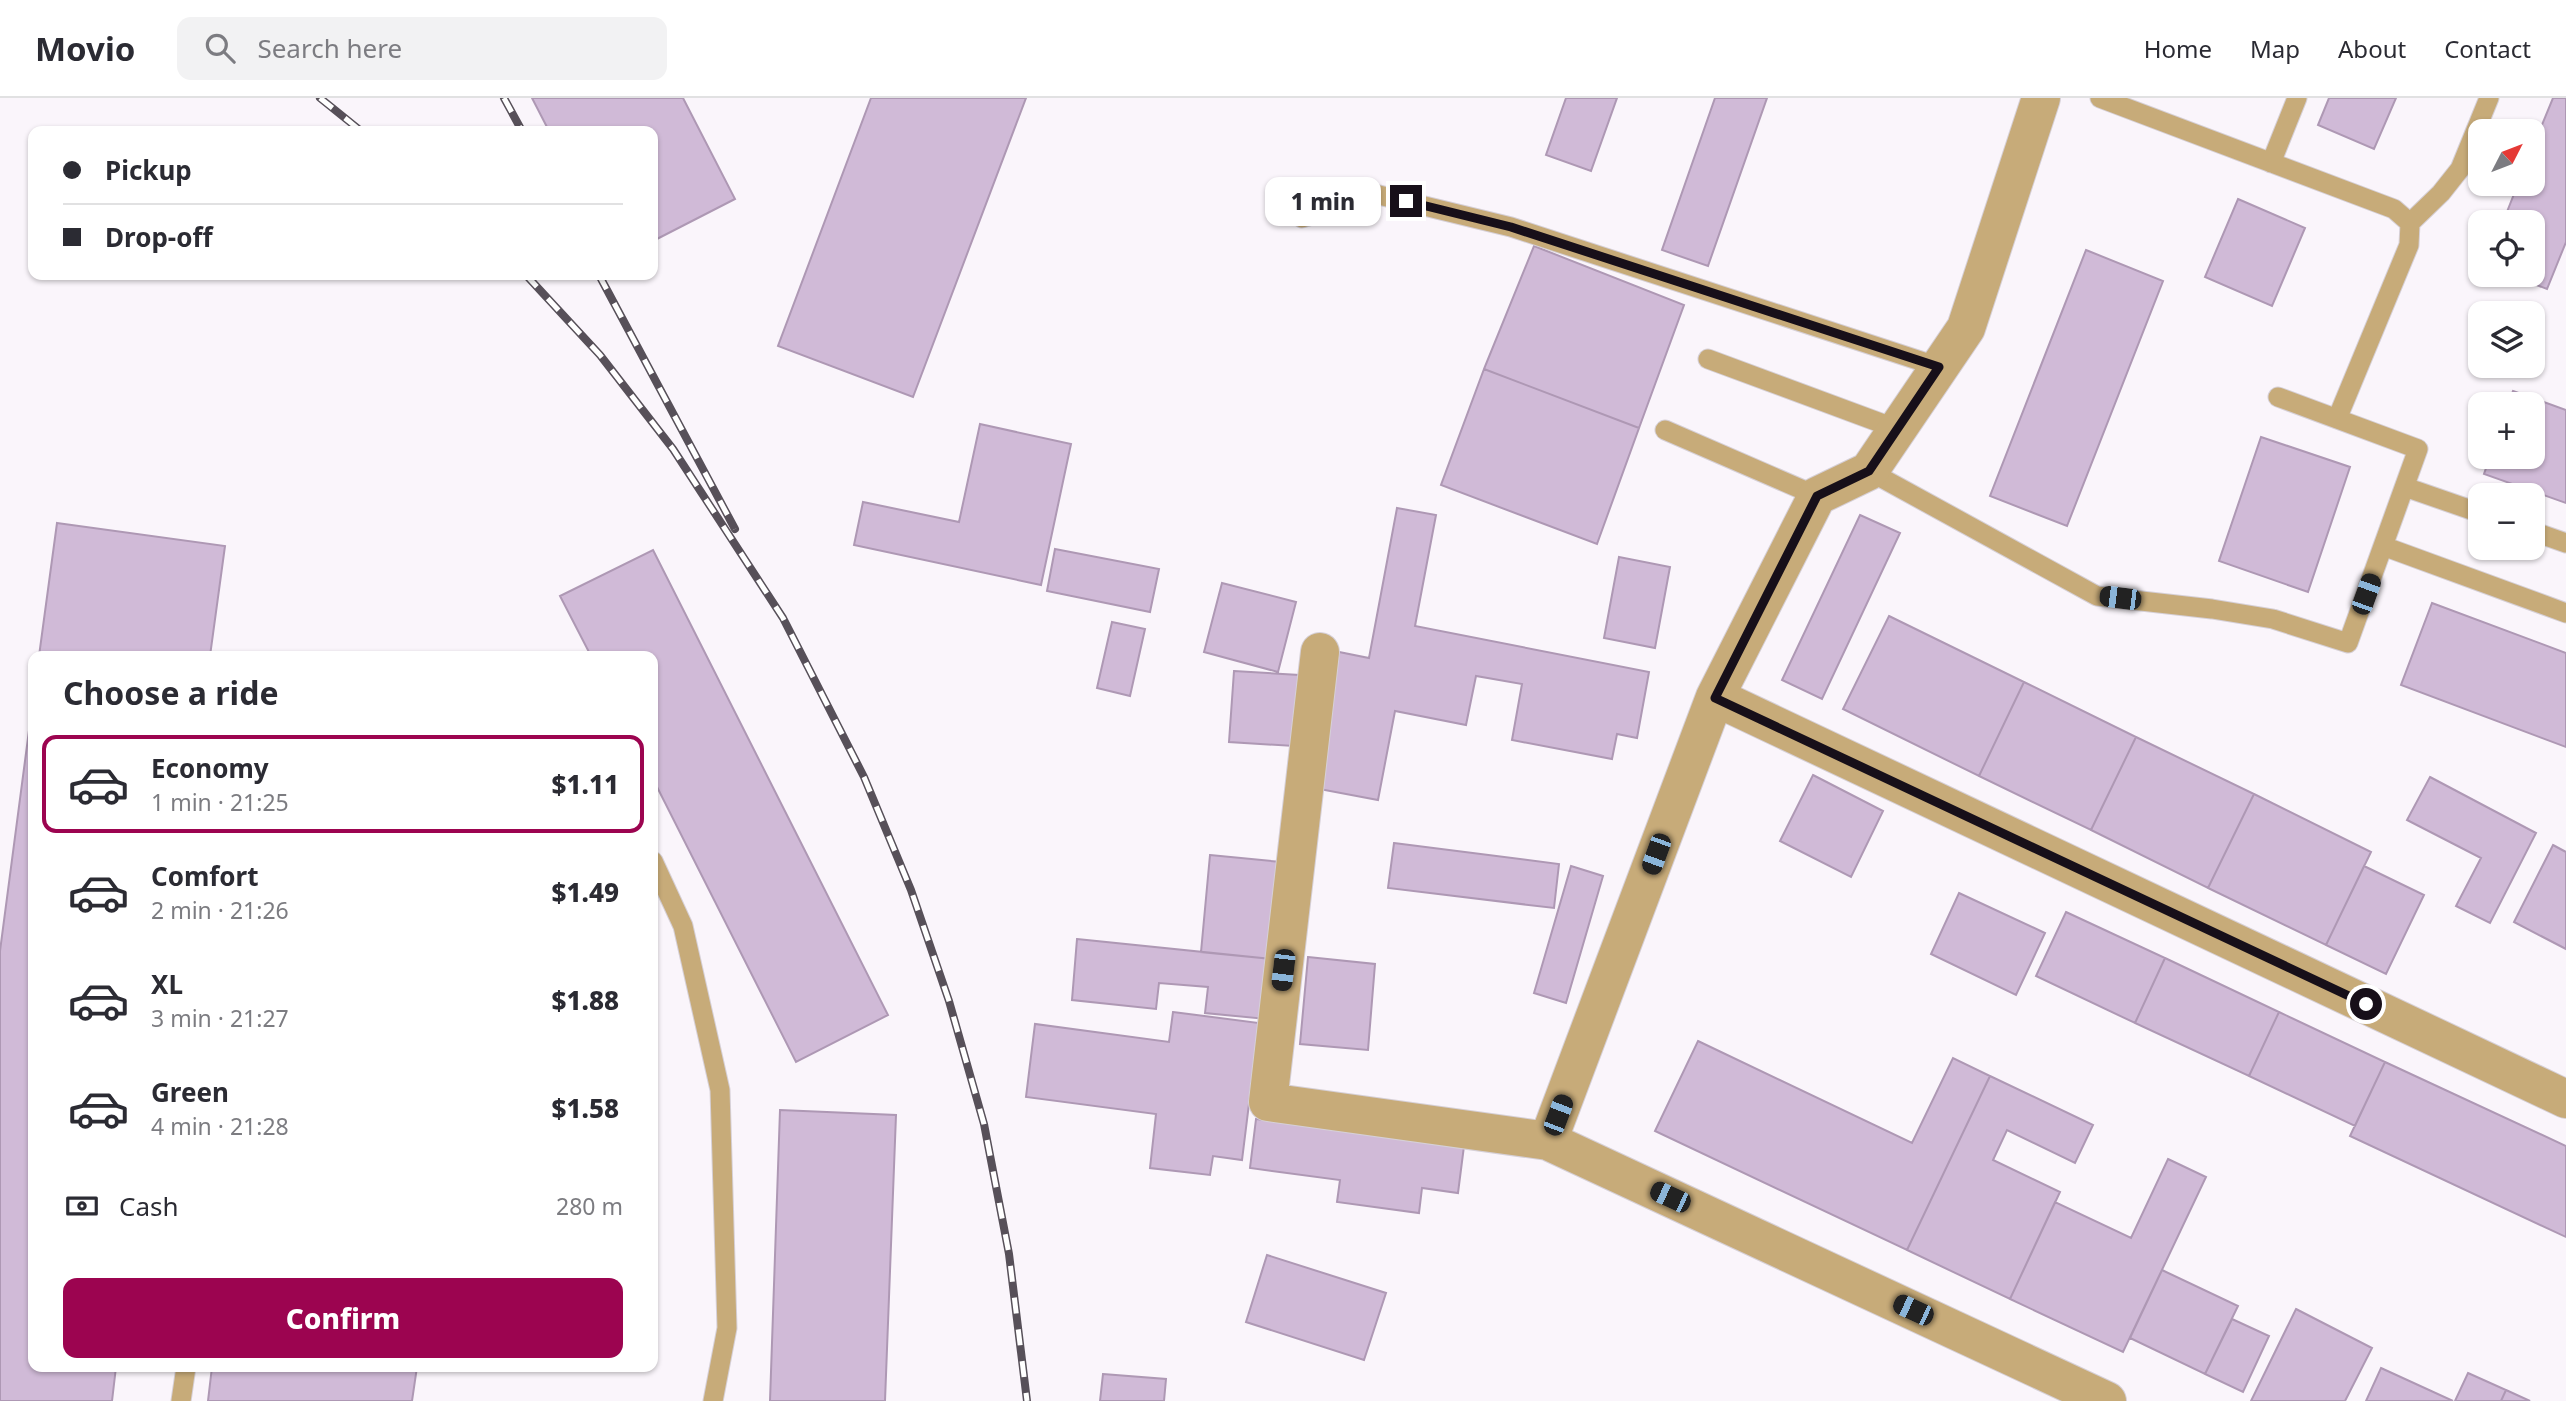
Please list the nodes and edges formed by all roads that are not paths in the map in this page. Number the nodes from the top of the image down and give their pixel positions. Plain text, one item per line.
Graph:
1 (2041, 98) edge
2 (2100, 98) edge
3 (2297, 98) edge
4 (2488, 98) edge
5 (2271, 163) junction
6 (1302, 218) dead end
7 (2410, 223) junction
8 (1708, 359) dead end
9 (1939, 367) junction
10 (2278, 397) dead end
11 (2337, 419) junction
12 (1897, 429) junction
13 (1665, 430) dead end
14 (1869, 471) junction
15 (2405, 487) junction
16 (1817, 496) junction
17 (2468, 509) edge
18 (2545, 536) edge
19 (2566, 543) edge
20 (2383, 546) junction
21 (2566, 612) edge
22 (1320, 652) dead end
23 (1715, 698) junction
24 (658, 872) edge
25 (2566, 1099) edge
26 (1548, 1141) junction
27 (185, 1372) edge
28 (181, 1401) edge
29 (713, 1401) edge
30 (2107, 1401) edge

1 - 9 street
2 - 5 lane
3 - 5 lane
4 - 7 lane
5 - 7 lane
6 - 9 lane
7 - 11 lane
8 - 12 lane
9 - 12 street
10 - 11 lane
11 - 15 lane
12 - 14 street
13 - 16 lane
14 - 16 street
14 - 20 lane
15 - 17 lane
15 - 20 lane
16 - 23 street
18 - 19 lane
20 - 21 lane
22 - 26 street
23 - 25 street
23 - 26 street
24 - 29 lane
26 - 30 street
27 - 28 lane

